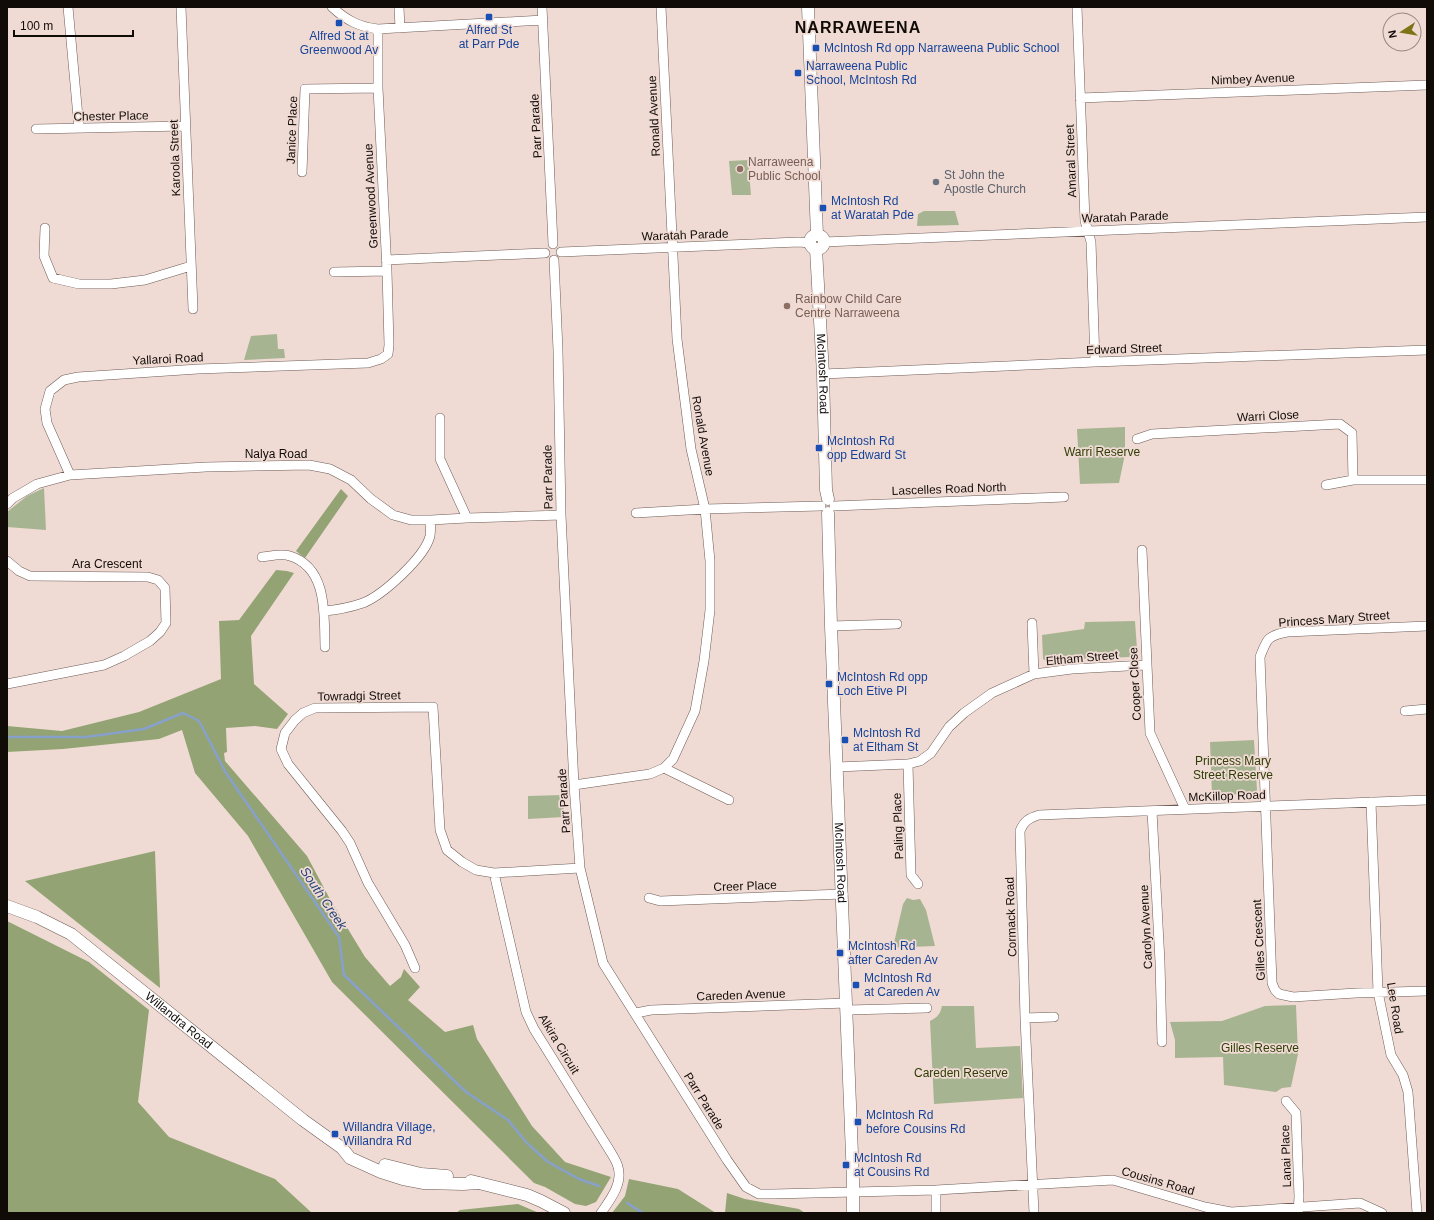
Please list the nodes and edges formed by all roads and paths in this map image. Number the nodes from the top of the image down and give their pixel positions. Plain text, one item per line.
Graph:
1 (68, 7) edge
2 (181, 7) edge
3 (332, 7) edge
4 (399, 7) edge
5 (542, 7) edge
6 (661, 7) edge
7 (808, 7) edge
8 (1077, 7) edge
9 (543, 20) junction
10 (400, 28) junction
11 (378, 29) junction
12 (1427, 85) edge
13 (378, 88) junction
14 (1080, 98) junction
15 (185, 126) junction
16 (79, 128) junction
17 (36, 129) dead end
18 (302, 172) dead end
19 (1427, 217) edge
20 (45, 228) dead end
21 (1088, 230) junction
22 (817, 242) junction
23 (553, 244) junction
24 (672, 248) junction
25 (561, 252) junction
26 (545, 253) junction
27 (386, 260) junction
28 (554, 260) junction
29 (191, 266) junction
30 (387, 271) junction
31 (334, 272) dead end
32 (193, 309) dead end
33 (1427, 350) edge
34 (381, 359) joint
35 (1095, 362) junction
36 (823, 374) junction
37 (440, 418) dead end
38 (1137, 439) dead end
39 (70, 475) junction
40 (1353, 480) junction
41 (1427, 480) edge
42 (1326, 485) dead end
43 (1064, 497) dead end
44 (7, 504) edge
45 (828, 506) junction
46 (705, 508) junction
47 (636, 513) dead end
48 (561, 515) junction
49 (467, 518) junction
50 (431, 520) junction
51 (1142, 550) dead end
52 (262, 557) dead end
53 (7, 561) edge
54 (324, 611) junction
55 (1032, 623) dead end
56 (897, 624) dead end
57 (831, 626) junction
58 (1427, 626) edge
59 (325, 647) dead end
60 (1146, 666) junction
61 (1034, 674) junction
62 (7, 684) edge
63 (1427, 709) edge
64 (1405, 711) dead end
65 (908, 764) junction
66 (837, 767) junction
67 (664, 768) junction
68 (574, 785) junction
69 (729, 800) dead end
70 (1427, 800) edge
71 (1371, 802) junction
72 (1266, 806) junction
73 (1185, 809) junction
74 (1152, 811) junction
75 (1028, 818) joint
76 (580, 868) junction
77 (494, 874) junction
78 (918, 884) dead end
79 (843, 894) junction
80 (649, 898) dead end
81 (7, 906) edge
82 (414, 968) dead end
83 (1427, 991) edge
84 (1378, 992) junction
85 (847, 1006) junction
86 (927, 1008) dead end
87 (636, 1013) junction
88 (1054, 1017) dead end
89 (1025, 1018) junction
90 (1162, 1042) dead end
91 (1286, 1102) dead end
92 (1033, 1184) junction
93 (936, 1190) junction
94 (854, 1193) junction
95 (1298, 1211) edge
96 (564, 1213) edge
97 (601, 1213) edge
98 (853, 1213) edge
99 (936, 1213) edge
100 (1034, 1213) edge
101 (1382, 1213) edge
102 (1417, 1213) edge

1 - 16 street
2 - 15 street, Karoola Street
3 - 11 street
4 - 10 street
5 - 9 street, Parr Parade
6 - 24 street, Ronald Avenue
7 - 22 street, McIntosh Road
8 - 14 street, Amaral Street
9 - 10 street
9 - 23 street, Parr Parade
10 - 11 street
11 - 13 street, Greenwood Avenue
12 - 14 street, Nimbey Avenue
13 - 18 street, Janice Place
13 - 27 street, Greenwood Avenue
14 - 21 street, Amaral Street
15 - 16 street, Chester Place
15 - 29 street, Karoola Street
16 - 17 street, Chester Place
19 - 21 street, Waratah Parade
20 - 29 street
21 - 22 street, Waratah Parade
21 - 35 street, Amaral Street
22 - 24 street, Waratah Parade
22 - 36 street, McIntosh Road
23 - 25 street
23 - 26 street
24 - 25 street, Waratah Parade
24 - 46 street, Ronald Avenue
25 - 28 street
26 - 27 street
26 - 28 street
27 - 30 street, Greenwood Avenue
28 - 48 street, Parr Parade
29 - 32 street, Karoola Street
30 - 31 street
30 - 34 street, Greenwood Avenue
33 - 35 street, Edward Street
34 - 39 street, Yallaroi Road
35 - 36 street, Edward Street
36 - 45 street, McIntosh Road
37 - 49 street
38 - 40 street, Warri Close
39 - 44 street, Nalya Road
39 - 50 street, Nalya Road
40 - 41 street
40 - 42 street
43 - 45 street, Lascelles Road North
45 - 46 street, Lascelles Road North
45 - 57 street, McIntosh Road
46 - 47 street, Lascelles Road North
46 - 67 street, Ronald Avenue
48 - 49 street, Nalya Road
48 - 68 street, Parr Parade
49 - 50 street, Nalya Road
50 - 54 street
51 - 60 street, Cooper Close
52 - 54 street
53 - 62 street, Ara Crescent
54 - 59 street
55 - 61 street
56 - 57 street
57 - 66 street, McIntosh Road
58 - 72 street, Princess Mary Street
60 - 61 street, Eltham Street
60 - 73 street, Cooper Close
61 - 65 street, Eltham Street
63 - 64 street
65 - 66 street, Eltham Street
65 - 78 street, Paling Place
66 - 79 street, McIntosh Road
67 - 68 street
67 - 69 street
68 - 76 street, Parr Parade
70 - 71 street, McKillop Road
71 - 72 street, McKillop Road
71 - 84 street, Lee Road
72 - 73 street, McKillop Road
72 - 84 street, Gilles Crescent
73 - 74 street, McKillop Road
74 - 75 street, McKillop Road
74 - 90 street, Carolyn Avenue
75 - 89 street, Cormack Road
76 - 77 street, Towradgi Street
76 - 87 street, Parr Parade
77 - 82 street, Towradgi Street
77 - 97 street, Alkira Circuit
79 - 80 street, Creer Place
79 - 85 street, McIntosh Road
81 - 96 street, Willandra Road
83 - 84 street, Gilles Crescent
84 - 102 street, Lee Road
85 - 86 street, Careden Avenue
85 - 87 street, Careden Avenue
85 - 94 street, McIntosh Road
87 - 94 street, Parr Parade
88 - 89 street
89 - 92 street, Cormack Road
91 - 95 street, Lanai Place
92 - 93 street, Cousins Road
92 - 95 street, Cousins Road
92 - 100 street, Cormack Road
93 - 94 street, Cousins Road
93 - 99 street
94 - 98 street, McIntosh Road
95 - 101 street, Cousins Road

